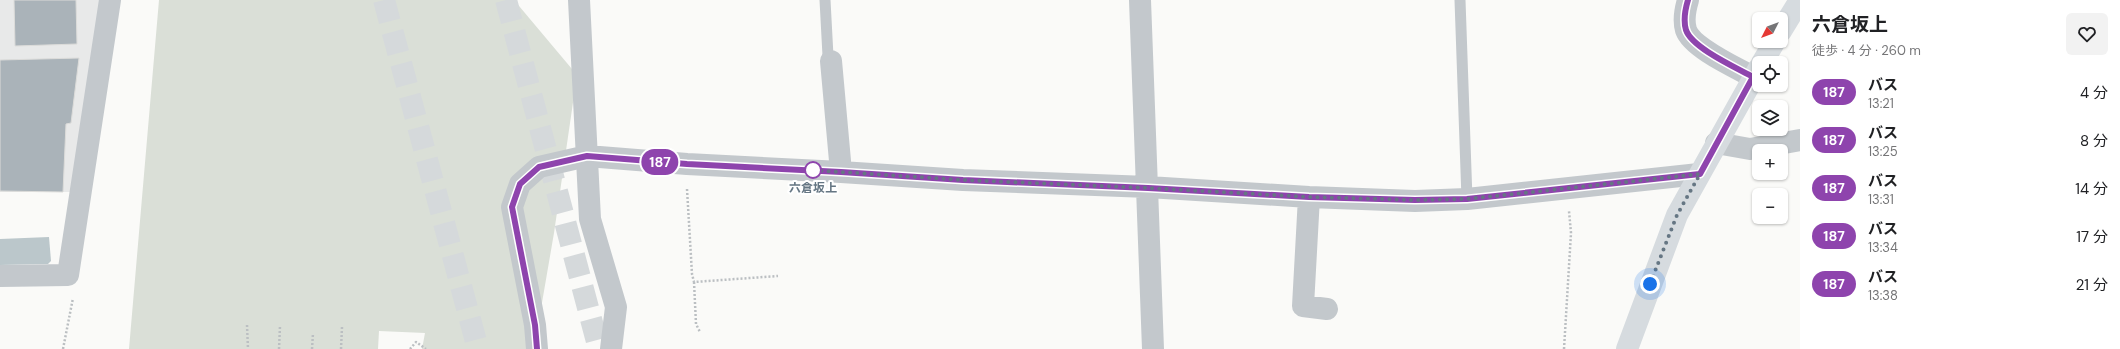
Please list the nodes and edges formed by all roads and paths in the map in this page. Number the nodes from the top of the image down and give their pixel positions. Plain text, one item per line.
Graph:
1 (110, 0) edge
2 (579, 0) edge
3 (825, 0) edge
4 (1140, 0) edge
5 (1460, 0) edge
6 (1688, 0) edge
7 (1800, 0) edge
8 (1788, 20) edge
9 (831, 61) joint
10 (1752, 67) edge
11 (1752, 80) edge
12 (1800, 140) edge
13 (1716, 144) junction
14 (587, 156) junction
15 (687, 164) junction
16 (841, 172) junction
17 (1700, 174) junction
18 (1148, 188) junction
19 (1567, 189) junction
20 (1309, 197) junction
21 (1467, 199) junction
22 (68, 275) junction
23 (0, 276) edge
24 (778, 276) dead end
25 (694, 282) junction
26 (1327, 309) dead end
27 (247, 325) dead end
28 (280, 326) dead end
29 (342, 327) dead end
30 (700, 332) dead end
31 (313, 333) dead end
32 (63, 349) edge
33 (248, 349) edge
34 (279, 349) edge
35 (312, 349) edge
36 (341, 349) edge
37 (410, 349) edge
38 (426, 349) edge
39 (537, 349) edge
40 (611, 349) edge
41 (1153, 349) edge
42 (1564, 349) edge
43 (1627, 349) edge

1 - 22 street
2 - 14 street
3 - 9 lane
4 - 18 street
5 - 21 lane
6 - 10 street
7 - 8 street
9 - 16 street
11 - 13 street
12 - 13 street
13 - 17 street
14 - 15 street
14 - 39 street
14 - 40 street
15 - 16 street
15 - 25 path
16 - 18 street
17 - 19 street
17 - 43 street
18 - 20 street
18 - 41 street
19 - 21 street
19 - 42 path
20 - 21 street
20 - 26 street
22 - 23 street
22 - 32 path
24 - 25 path
25 - 30 path
27 - 33 path
28 - 34 path
29 - 36 path
31 - 35 path
37 - 38 path

